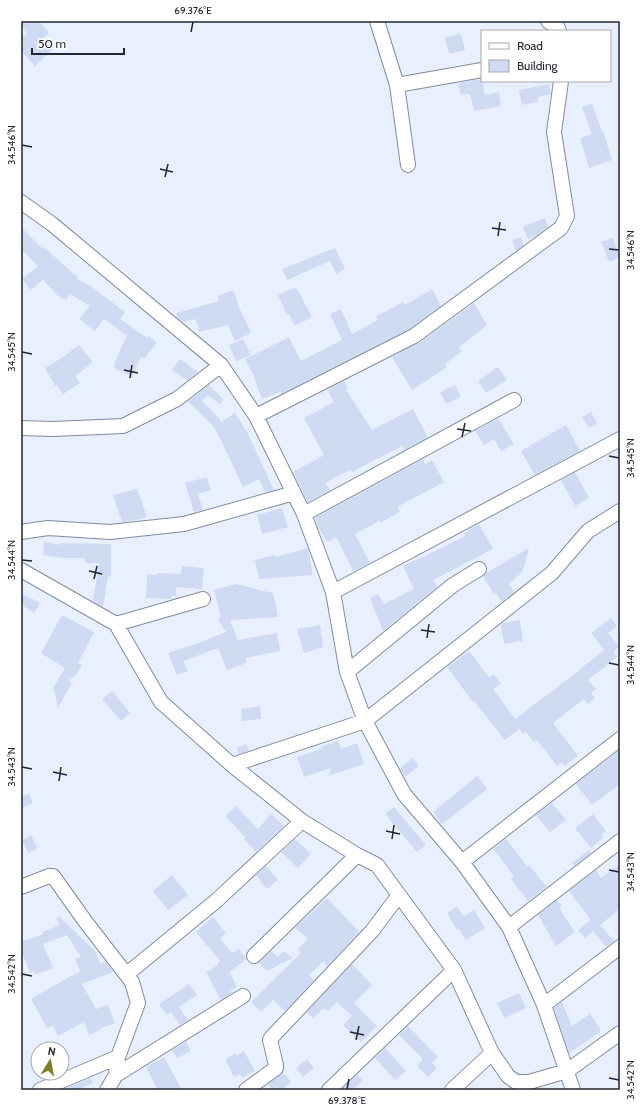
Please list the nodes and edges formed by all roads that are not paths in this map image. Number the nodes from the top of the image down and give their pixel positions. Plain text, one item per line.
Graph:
1 (377, 21) edge
2 (548, 21) edge
3 (559, 30) edge
4 (481, 70) edge
5 (561, 82) edge
6 (397, 85) junction
7 (408, 165) dead end
8 (21, 202) edge
9 (221, 365) junction
10 (514, 400) dead end
11 (256, 416) junction
12 (21, 428) edge
13 (620, 439) edge
14 (294, 493) junction
15 (620, 511) edge
16 (304, 514) junction
17 (21, 532) edge
18 (479, 569) dead end
19 (21, 570) edge
20 (333, 592) junction
21 (203, 599) dead end
22 (116, 624) junction
23 (347, 672) junction
24 (365, 721) junction
25 (620, 739) edge
26 (232, 765) junction
27 (302, 821) junction
28 (620, 841) edge
29 (357, 855) junction
30 (462, 862) junction
31 (21, 887) edge
32 (400, 896) junction
33 (509, 927) junction
34 (620, 947) edge
35 (254, 956) dead end
36 (454, 970) junction
37 (126, 974) junction
38 (243, 996) dead end
39 (544, 1005) junction
40 (620, 1033) edge
41 (492, 1053) junction
42 (118, 1057) junction
43 (567, 1071) junction
44 (116, 1075) junction
45 (40, 1090) edge
46 (106, 1090) edge
47 (246, 1090) edge
48 (329, 1090) edge
49 (452, 1090) edge
50 (573, 1090) edge

1 - 6 street
2 - 3 street
4 - 6 street
5 - 11 street
6 - 7 street
8 - 9 street
9 - 11 street
9 - 12 street
10 - 16 street
11 - 14 street
13 - 20 street
14 - 16 street
14 - 17 street
15 - 24 street
16 - 20 street
18 - 23 street
19 - 22 street
20 - 23 street
21 - 22 street
22 - 26 street
23 - 24 street
24 - 26 street
24 - 30 street
25 - 30 street
26 - 27 street
27 - 29 street
27 - 37 street
28 - 33 street
29 - 32 street
29 - 35 street
30 - 33 street
31 - 37 street
32 - 36 street
32 - 47 street
33 - 39 street
34 - 39 street
36 - 41 street
36 - 48 street
37 - 42 street
38 - 44 street
39 - 43 street
40 - 43 street
41 - 43 street
41 - 49 street
42 - 44 street
42 - 45 street
43 - 50 street
44 - 46 street

